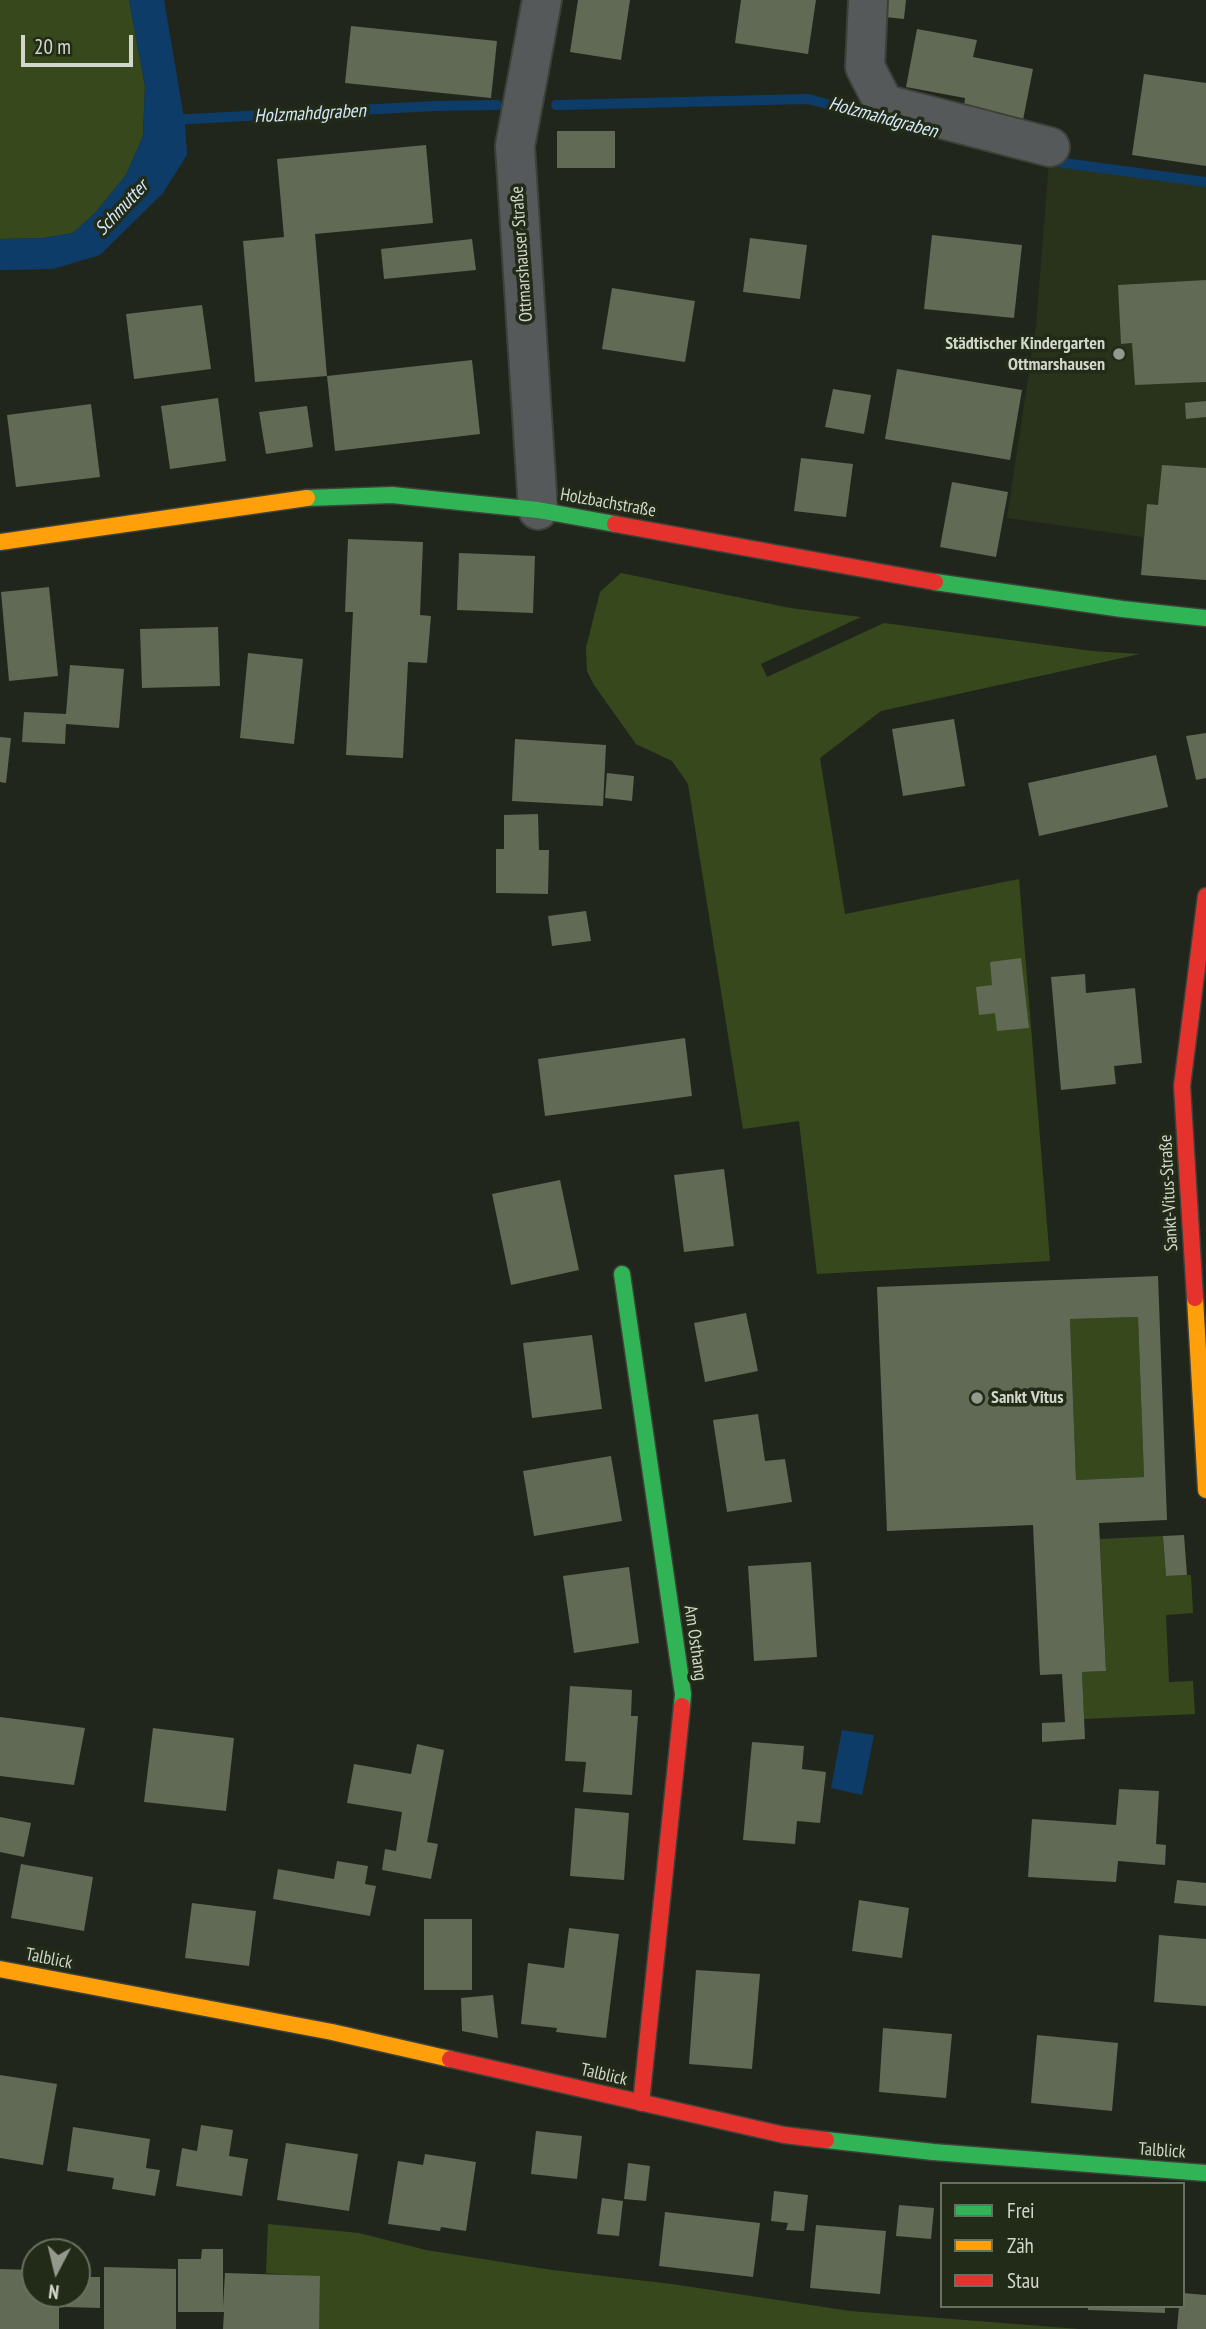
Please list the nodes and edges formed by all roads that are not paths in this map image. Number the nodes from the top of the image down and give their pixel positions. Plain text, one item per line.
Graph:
1 (542, 0) edge
2 (869, 0) edge
3 (1051, 147) dead end
4 (538, 510) junction
5 (0, 542) edge
6 (1206, 618) edge
7 (1206, 896) edge
8 (622, 1274) dead end
9 (1206, 1490) edge
10 (0, 1969) edge
11 (640, 2103) junction
12 (1206, 2174) edge

1 - 4 street, Ottmarshauser Straße
2 - 3 street
4 - 5 street, Holzbachstraße
4 - 6 street, Holzbachstraße
7 - 9 street, Sankt-Vitus-Straße
8 - 11 street, Am Osthang
10 - 11 street, Talblick
11 - 12 street, Talblick

